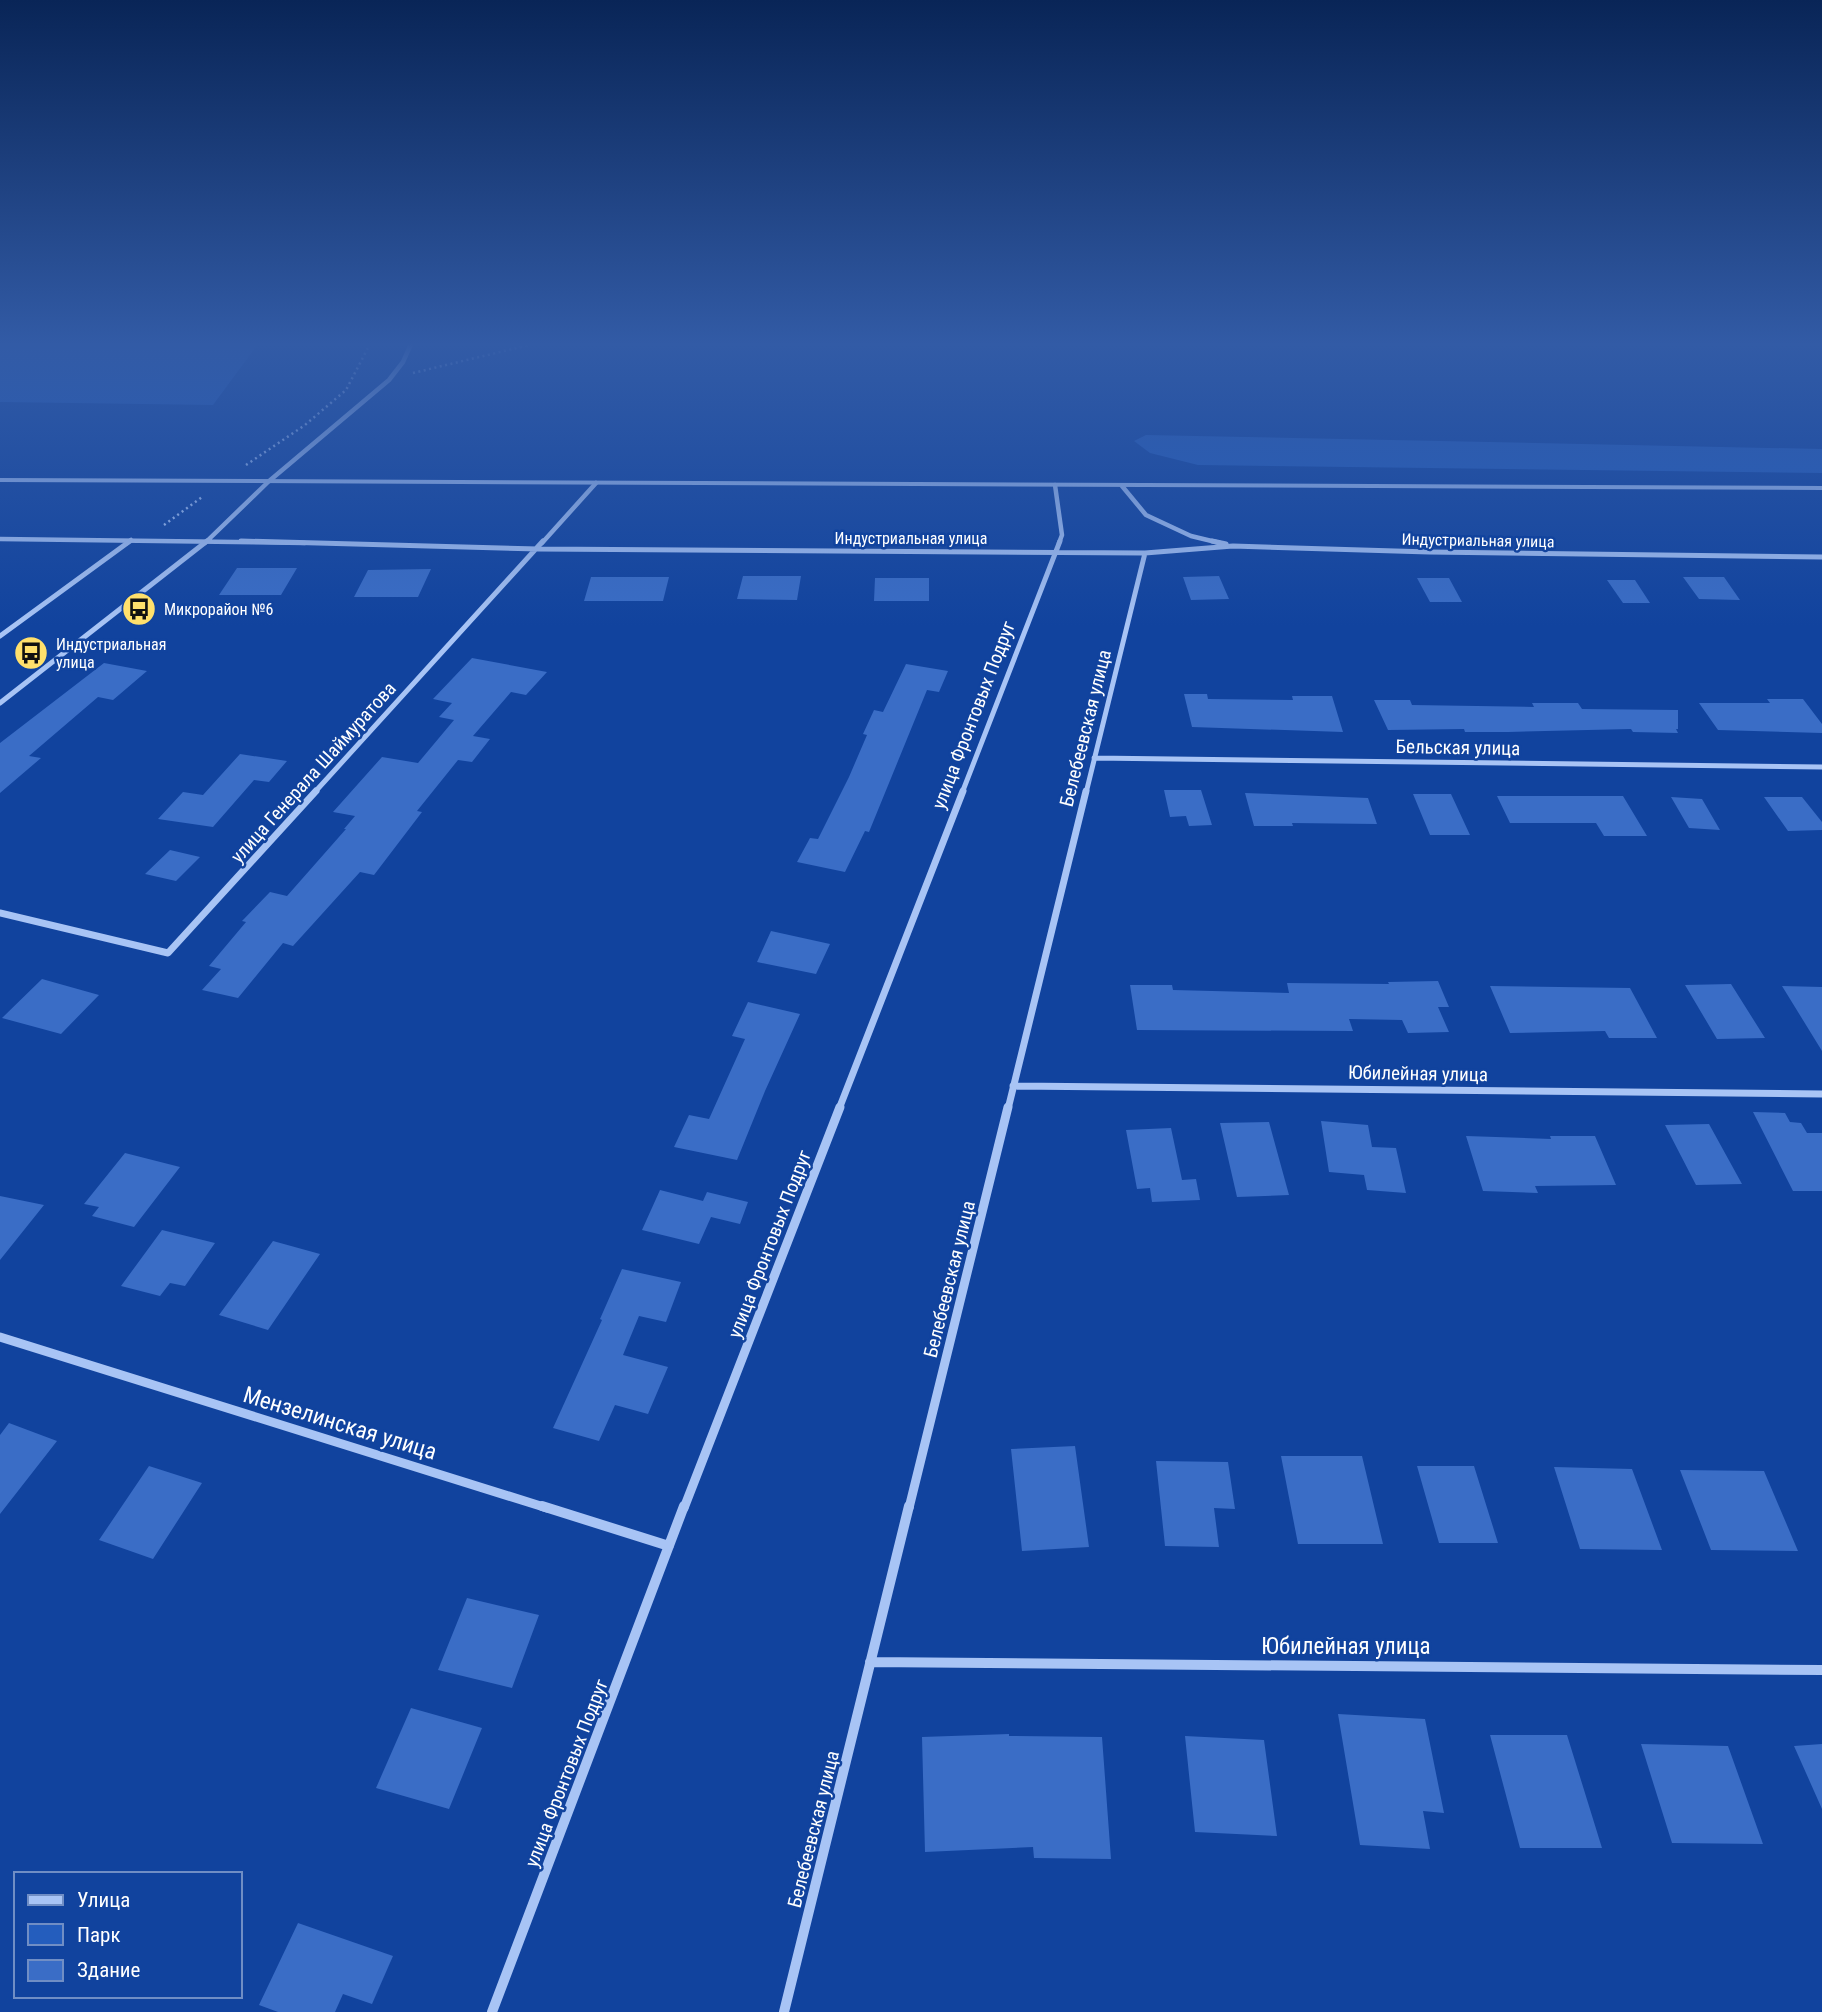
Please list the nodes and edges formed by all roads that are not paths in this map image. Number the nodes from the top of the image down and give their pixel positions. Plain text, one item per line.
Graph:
1 (320, 438) edge
2 (0, 480) edge
3 (268, 482) junction
4 (596, 483) junction
5 (1055, 485) junction
6 (1122, 486) junction
7 (1822, 488) edge
8 (0, 539) edge
9 (132, 539) junction
10 (208, 540) junction
11 (1233, 546) junction
12 (538, 549) junction
13 (1054, 551) junction
14 (1145, 553) junction
15 (1822, 557) edge
16 (0, 636) edge
17 (0, 702) edge
18 (1094, 758) junction
19 (1822, 767) edge
20 (0, 912) edge
21 (1013, 1086) junction
22 (1822, 1094) edge
23 (0, 1337) edge
24 (669, 1546) junction
25 (870, 1662) junction
26 (1822, 1670) edge
27 (492, 2012) edge
28 (784, 2012) edge

1 - 3 street
2 - 3 street
3 - 4 street
3 - 10 street
4 - 5 street
4 - 12 street, улица Генерала Шаймуратова
5 - 6 street
5 - 13 street, улица Фронтовых Подруг
6 - 7 street
6 - 11 street
8 - 9 street, Индустриальная улица
9 - 10 street, Индустриальная улица
9 - 16 street
10 - 12 street, Индустриальная улица
10 - 17 street
11 - 14 street, Индустриальная улица
11 - 15 street, Индустриальная улица
12 - 13 street, Индустриальная улица
12 - 20 street, улица Генерала Шаймуратова
13 - 14 street, Индустриальная улица
13 - 24 street, улица Фронтовых Подруг
14 - 18 street, Белебеевская улица
18 - 19 street, Бельская улица
18 - 21 street, Белебеевская улица
21 - 22 street, Юбилейная улица
21 - 25 street, Белебеевская улица
23 - 24 street, Мензелинская улица
24 - 27 street, улица Фронтовых Подруг
25 - 26 street, Юбилейная улица
25 - 28 street, Белебеевская улица

